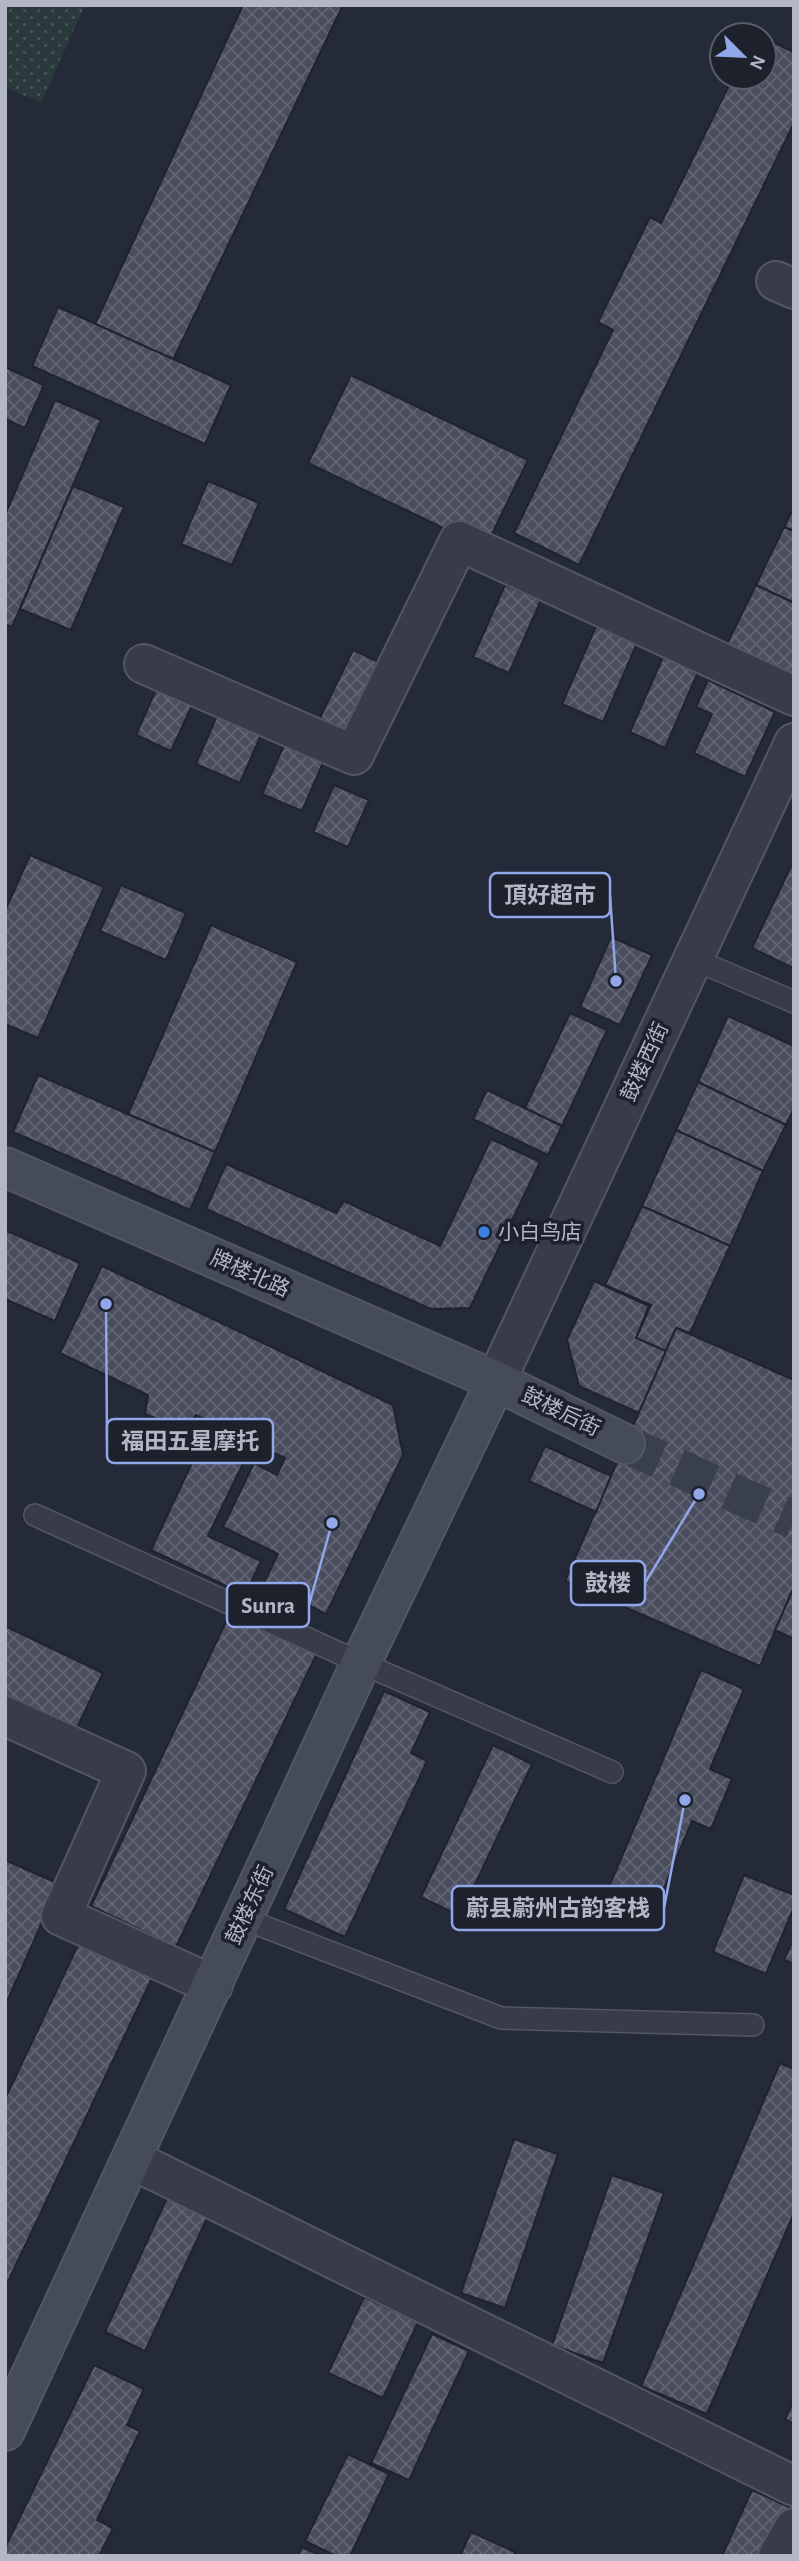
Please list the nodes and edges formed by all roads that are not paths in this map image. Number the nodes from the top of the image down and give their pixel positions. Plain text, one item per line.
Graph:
1 (144, 664) dead end
2 (794, 696) edge
3 (794, 743) edge
4 (693, 959) junction
5 (794, 1002) edge
6 (5, 1167) edge
7 (496, 1381) junction
8 (625, 1444) tunnel mouth
9 (34, 1515) dead end
10 (361, 1662) junction
11 (5, 1716) edge
12 (612, 1772) dead end
13 (244, 1919) junction
14 (214, 1985) junction
15 (753, 2025) dead end
16 (133, 2160) junction
17 (5, 2431) edge
18 (794, 2486) edge
19 (794, 2528) edge
20 (778, 2556) edge

1 - 2 street
3 - 4 street, 鼓楼西街
4 - 5 lane
4 - 7 street, 鼓楼西街
6 - 7 main road, 牌楼北路
7 - 8 main road, 鼓楼后街
7 - 10 main road, 鼓楼东街
9 - 10 lane
10 - 12 lane
10 - 13 main road, 鼓楼东街
11 - 14 street
13 - 14 main road, 鼓楼东街
13 - 15 lane
14 - 16 main road, 鼓楼东街
16 - 17 main road, 鼓楼东街
16 - 18 street
19 - 20 street

